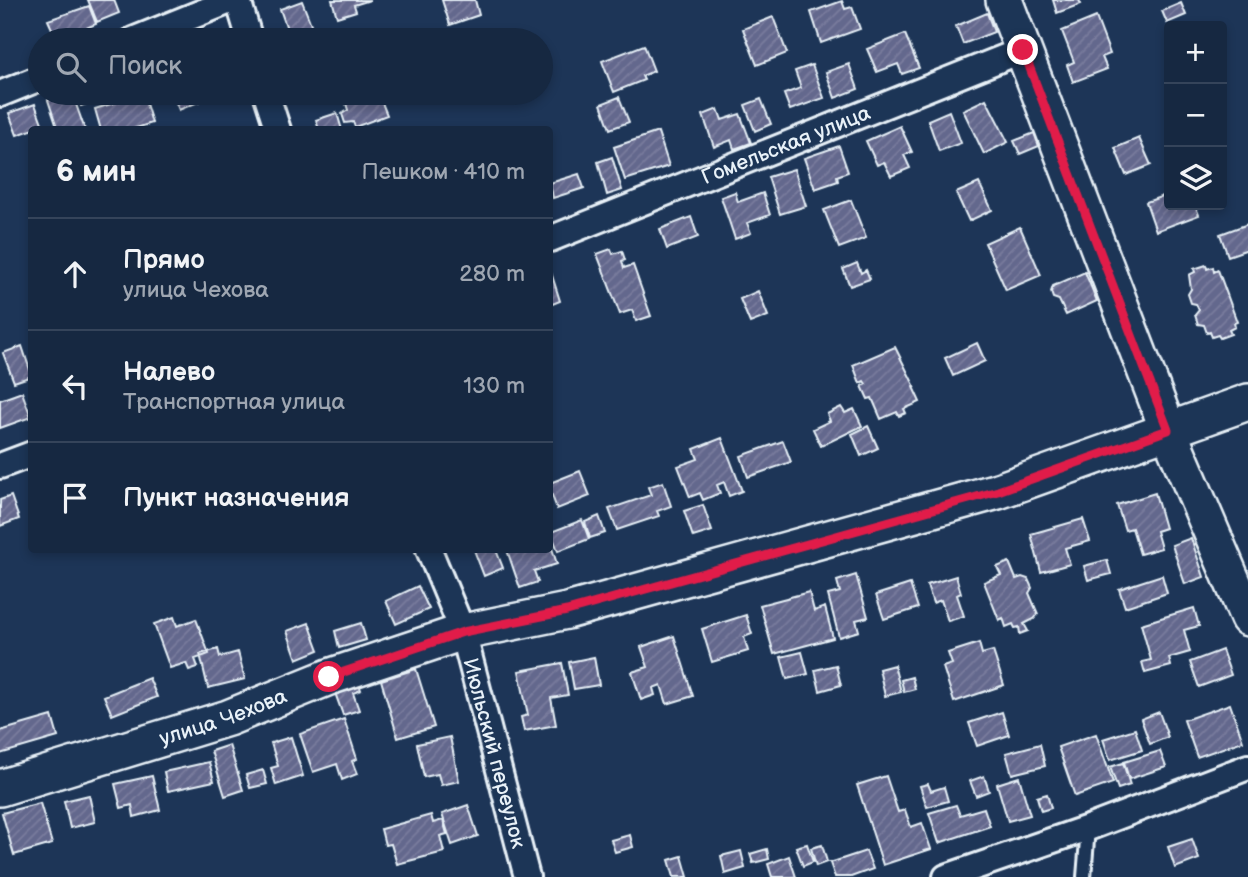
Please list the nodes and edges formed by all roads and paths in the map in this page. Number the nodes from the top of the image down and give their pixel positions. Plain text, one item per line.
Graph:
1 (232, 0) edge
2 (238, 0) edge
3 (1004, 0) edge
4 (162, 28) edge
5 (246, 28) edge
6 (1023, 50) junction
7 (28, 83) edge
8 (0, 94) edge
9 (271, 105) edge
10 (277, 126) edge
11 (553, 238) edge
12 (1248, 402) edge
13 (1168, 430) junction
14 (28, 456) edge
15 (0, 466) edge
16 (430, 553) edge
17 (1248, 618) edge
18 (463, 632) junction
19 (1248, 766) edge
20 (0, 788) edge
21 (1088, 828) junction
22 (527, 877) edge
23 (946, 877) edge
24 (1084, 877) edge

1 - 4 street
2 - 5 street
3 - 6 street
6 - 11 street, Гомельская улица
6 - 13 street
7 - 8 street
9 - 10 street
12 - 13 street, улица Чехова
13 - 17 street
13 - 18 street, улица Чехова
14 - 15 street
16 - 18 street, Июльский переулок
18 - 20 street, улица Чехова
18 - 22 street, Июльский переулок
19 - 21 street
21 - 23 street
21 - 24 lane

